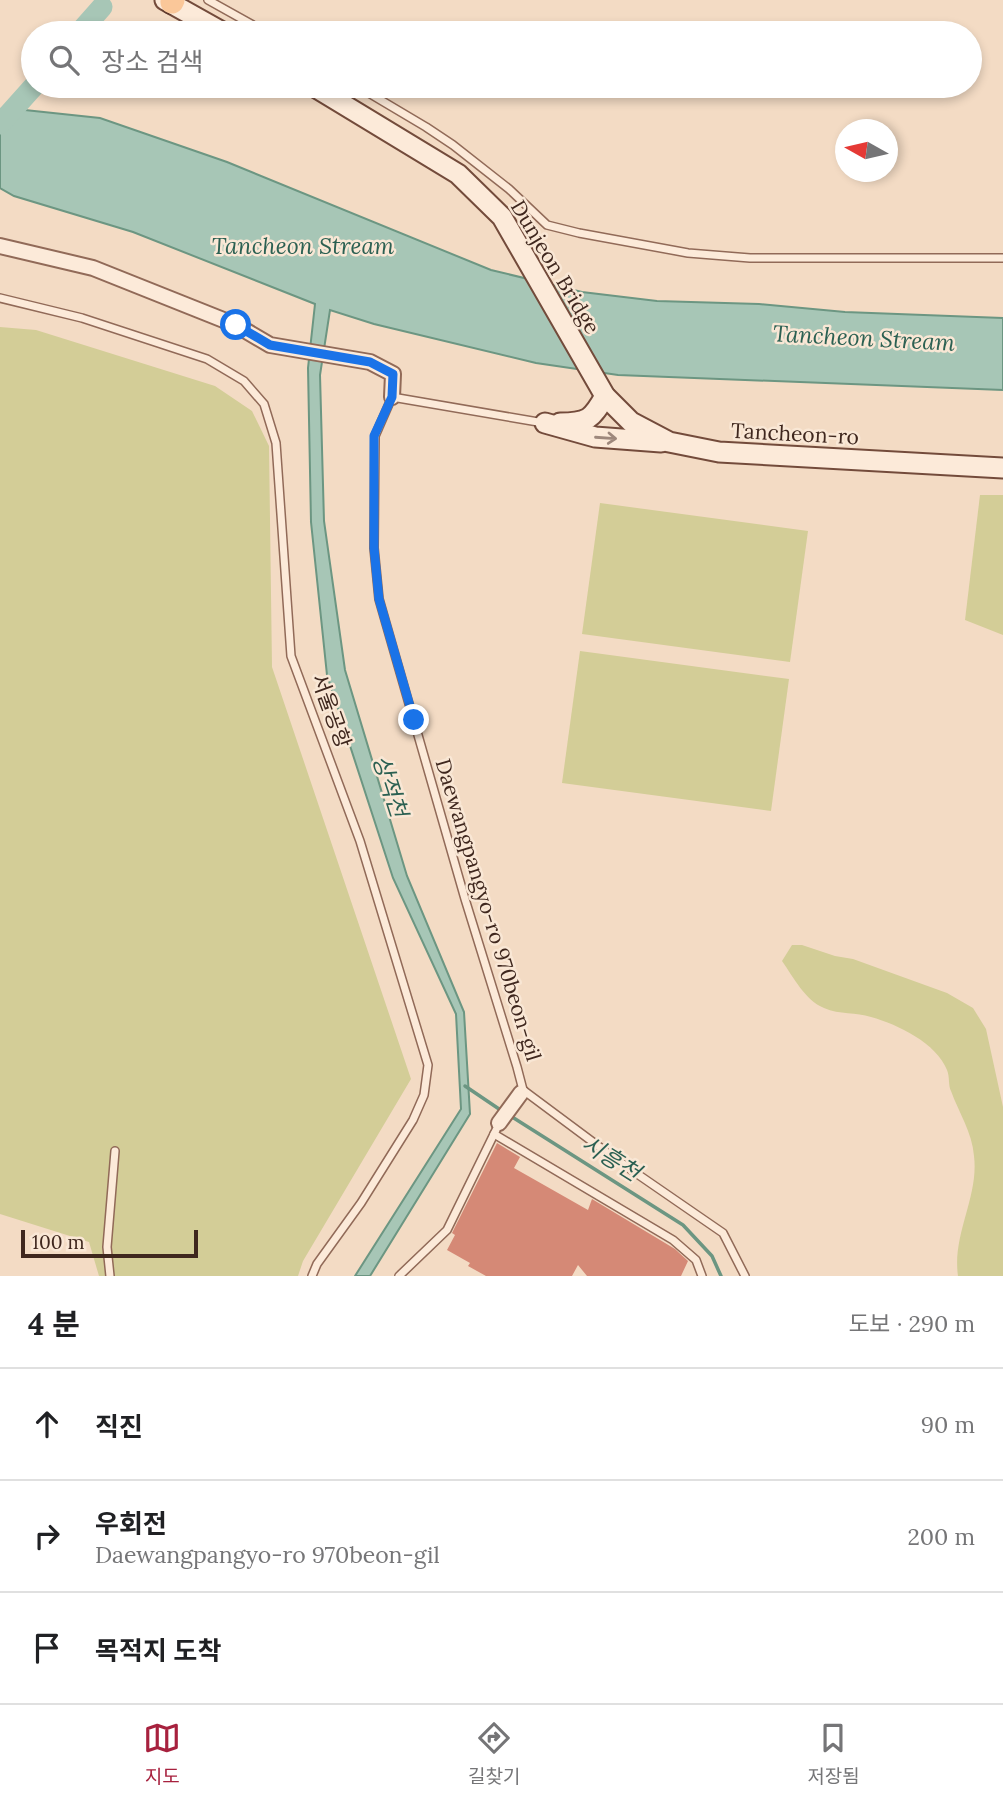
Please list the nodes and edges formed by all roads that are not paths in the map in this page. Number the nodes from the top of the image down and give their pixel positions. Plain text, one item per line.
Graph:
1 (208, 0) edge
2 (170, 1) edge
3 (204, 21) edge
4 (246, 21) edge
5 (333, 98) edge
6 (377, 98) edge
7 (0, 246) edge
8 (1003, 258) edge
9 (0, 298) edge
10 (604, 394) junction
11 (392, 397) junction
12 (545, 423) junction
13 (669, 442) junction
14 (1003, 468) edge
15 (522, 1092) junction
16 (497, 1128) junction
17 (116, 1151) dead end
18 (110, 1276) edge
19 (312, 1276) edge
20 (399, 1276) edge
21 (702, 1276) edge
22 (745, 1276) edge

1 - 4 lane
2 - 3 main road
5 - 10 main road, Dunjeon Bridge
6 - 8 lane
7 - 11 street
9 - 19 lane, 서울공항
10 - 12 main road
10 - 13 main road, Tancheon-ro
11 - 12 lane
11 - 15 lane, Daewangpangyo-ro 970beon-gil
12 -> 13 main road
13 - 14 main road, Tancheon-ro
15 - 16 street
15 - 22 lane
16 - 20 lane
16 - 21 lane
17 - 18 lane

